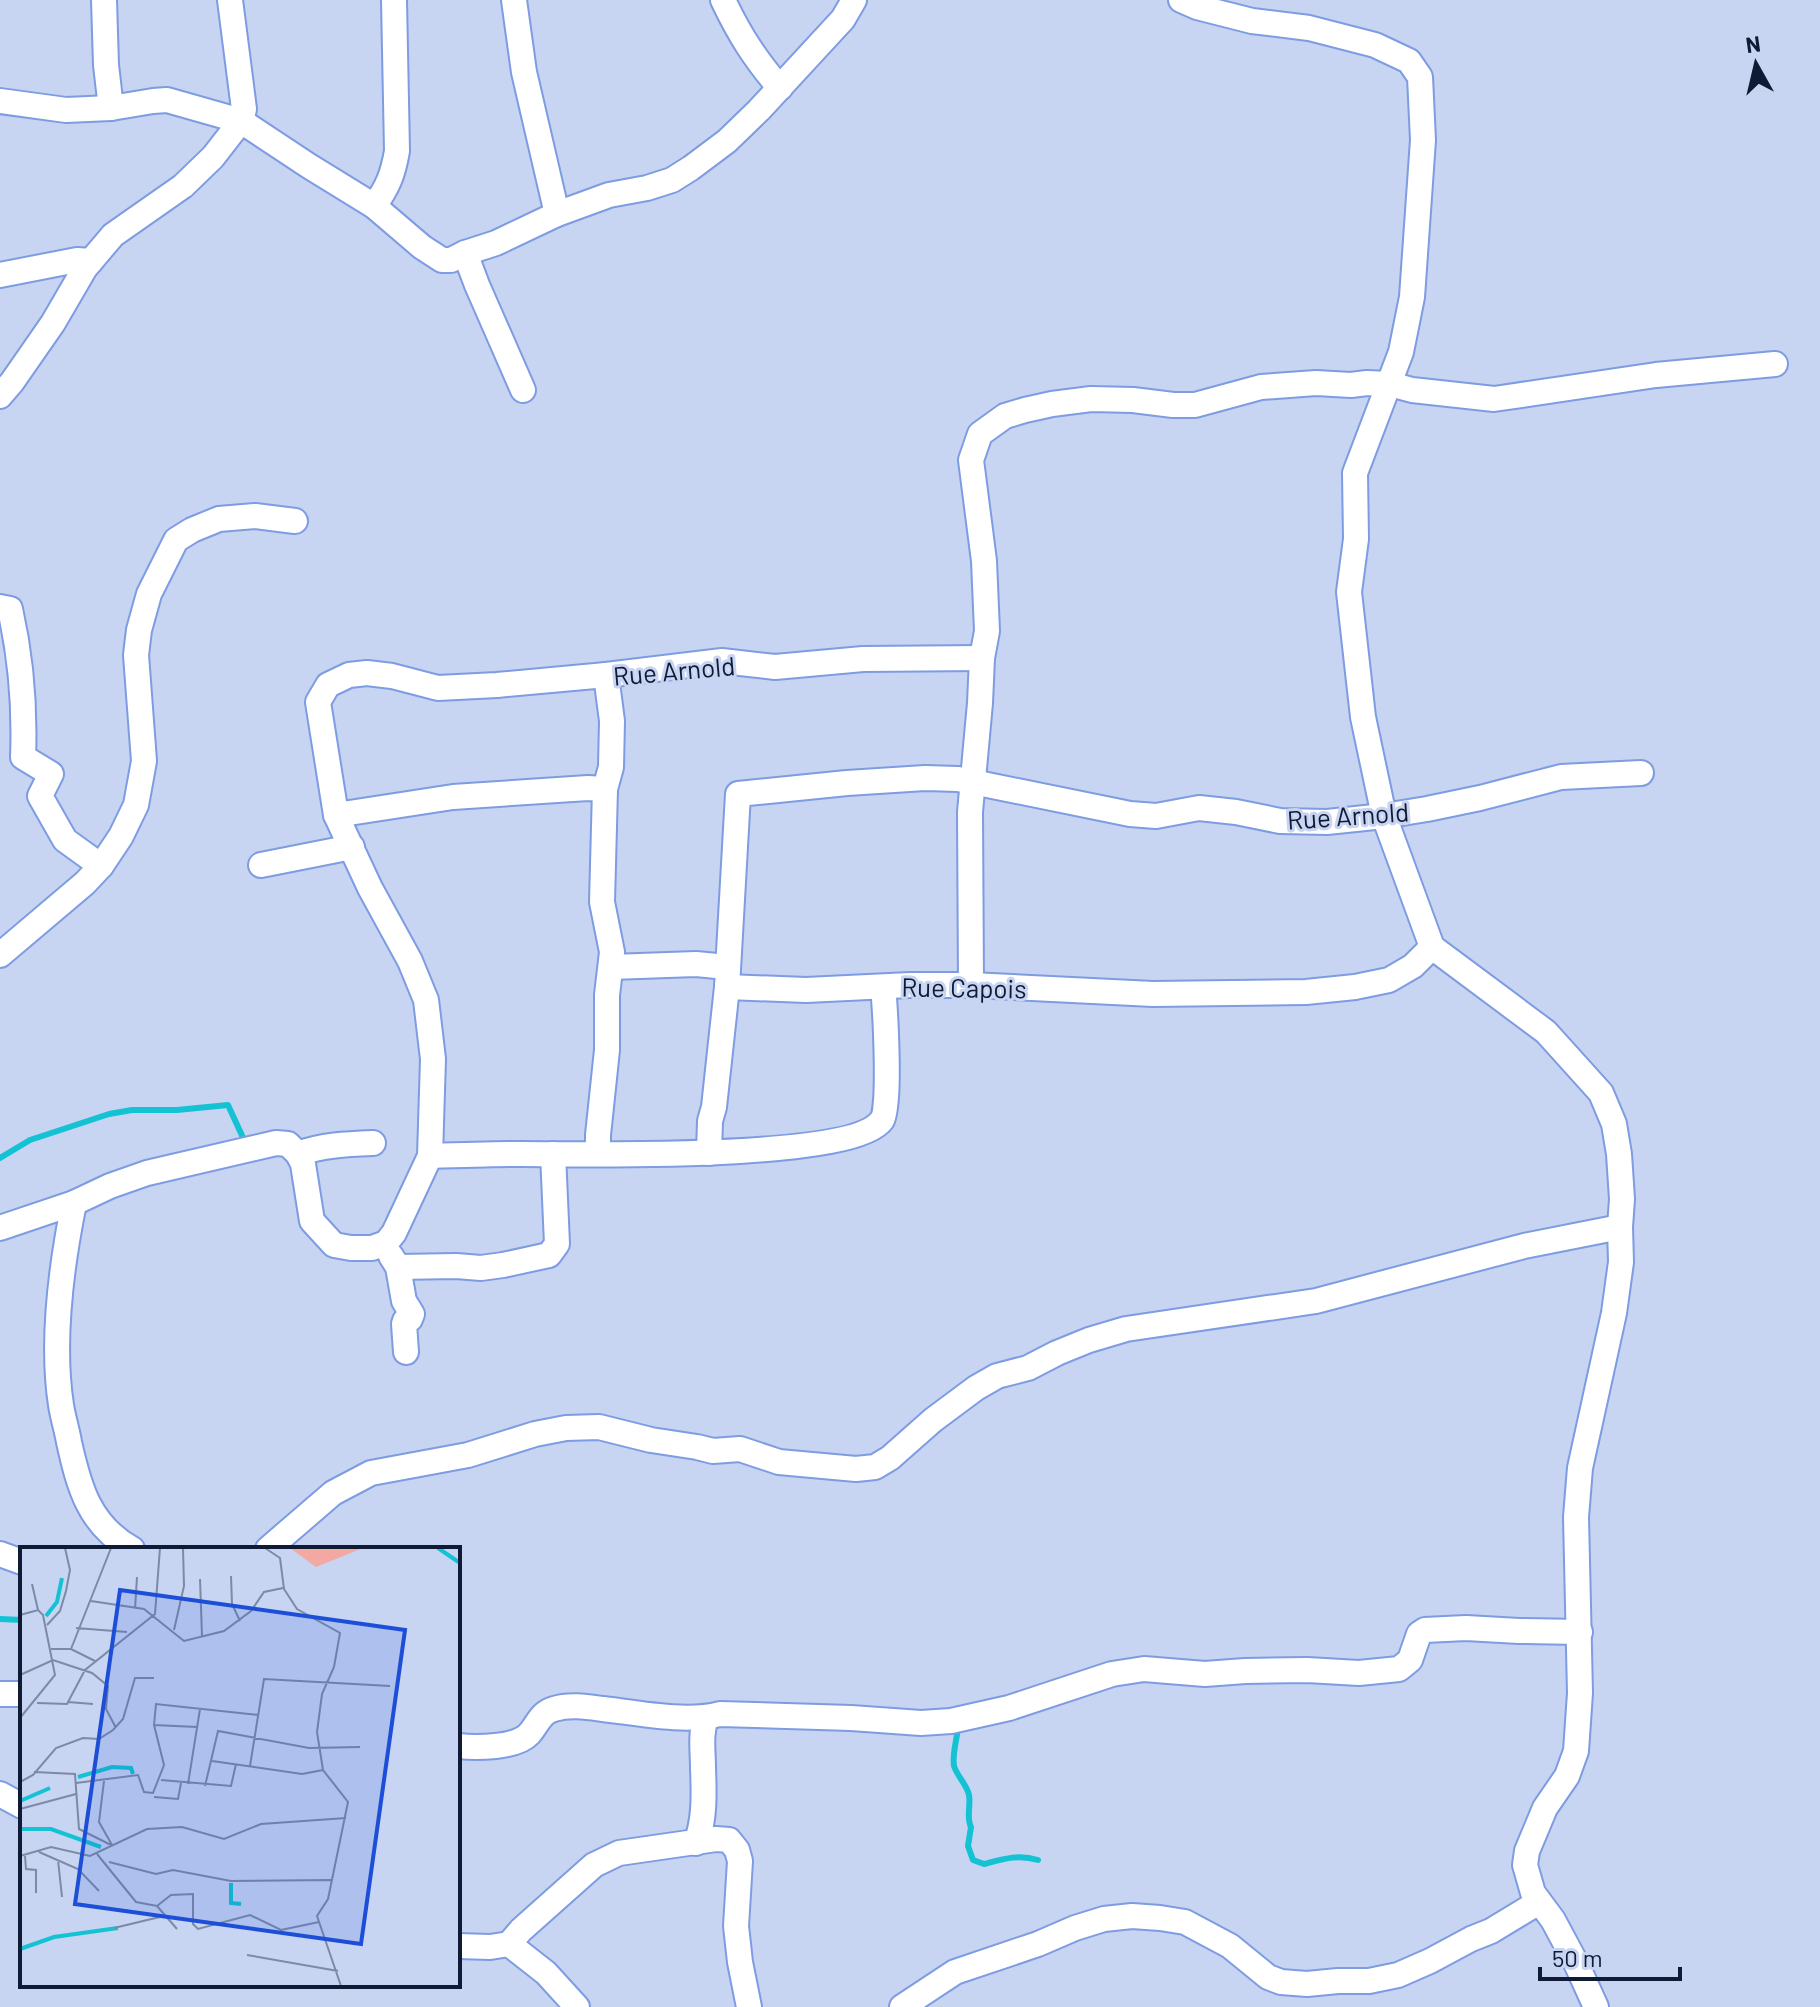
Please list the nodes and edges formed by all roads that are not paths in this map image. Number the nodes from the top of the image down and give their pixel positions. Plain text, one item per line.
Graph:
1 (104, 0) edge
2 (230, 0) edge
3 (394, 0) edge
4 (514, 0) edge
5 (723, 0) edge
6 (854, 0) edge
7 (1181, 0) edge
8 (780, 88) junction
9 (0, 101) edge
10 (111, 108) junction
11 (241, 121) junction
12 (374, 206) junction
13 (557, 214) junction
14 (465, 253) junction
15 (91, 261) junction
16 (0, 275) edge
17 (1775, 364) dead end
18 (1390, 384) junction
19 (523, 390) dead end
20 (0, 396) edge
21 (295, 521) dead end
22 (0, 607) edge
23 (982, 658) junction
24 (606, 675) junction
25 (1641, 773) dead end
26 (972, 783) junction
27 (605, 789) junction
28 (336, 815) junction
29 (1384, 816) junction
30 (352, 847) junction
31 (261, 865) dead end
32 (101, 866) junction
33 (1432, 947) junction
34 (0, 955) edge
35 (611, 967) junction
36 (727, 977) junction
37 (971, 985) junction
38 (883, 987) junction
39 (373, 1143) dead end
40 (293, 1149) junction
41 (709, 1153) junction
42 (553, 1154) junction
43 (598, 1154) junction
44 (430, 1156) junction
45 (74, 1203) junction
46 (1620, 1227) junction
47 (0, 1228) edge
48 (386, 1243) junction
49 (398, 1267) junction
50 (406, 1352) dead end
51 (128, 1547) edge
52 (270, 1547) edge
53 (0, 1554) edge
54 (20, 1561) edge
55 (1580, 1632) junction
56 (706, 1718) junction
57 (460, 1746) edge
58 (0, 1794) edge
59 (20, 1805) edge
60 (696, 1843) junction
61 (1539, 1902) junction
62 (509, 1944) junction
63 (460, 1946) edge
64 (566, 2004) edge
65 (749, 2007) edge
66 (902, 2007) edge
67 (1596, 2007) edge

1 - 10 street
2 - 11 street
3 - 12 street
4 - 13 street
5 - 8 street
6 - 8 street
7 - 18 street
8 - 13 street
9 - 10 street
10 - 11 street
11 - 12 street
11 - 15 street
12 - 14 street
13 - 14 street
14 - 19 street
15 - 16 street
15 - 20 street
17 - 18 street
18 - 23 street
18 - 29 street
21 - 32 street
22 - 32 street
23 - 24 street, Rue Arnold
23 - 26 street
24 - 27 street
24 - 28 street, Rue Arnold
25 - 29 street, Rue Arnold
26 - 29 street, Rue Arnold
26 - 36 street, Rue Arnold
26 - 37 street
27 - 28 street
27 - 35 street
28 - 30 street, Rue Arnold
29 - 33 street
30 - 31 street
30 - 44 street, Rue Arnold
32 - 34 street
33 - 37 street, Rue Capois
33 - 46 street
35 - 36 street
35 - 43 street
36 - 38 street
36 - 41 street
37 - 38 street, Rue Capois
38 - 41 street, Rue Capois
39 - 40 street
40 - 45 street
40 - 48 street
41 - 43 street, Rue Capois
42 - 43 street, Rue Capois
42 - 44 street, Rue Capois
42 - 49 street
44 - 48 street, Rue Arnold
45 - 47 street
45 - 51 street
46 - 52 street
46 - 55 street
48 - 49 street
49 - 50 street
53 - 54 street
55 - 56 street
55 - 61 street
56 - 57 street
56 - 60 street
58 - 59 street
60 - 62 street
60 - 65 street
61 - 66 street
61 - 67 street
62 - 63 street
62 - 64 street

